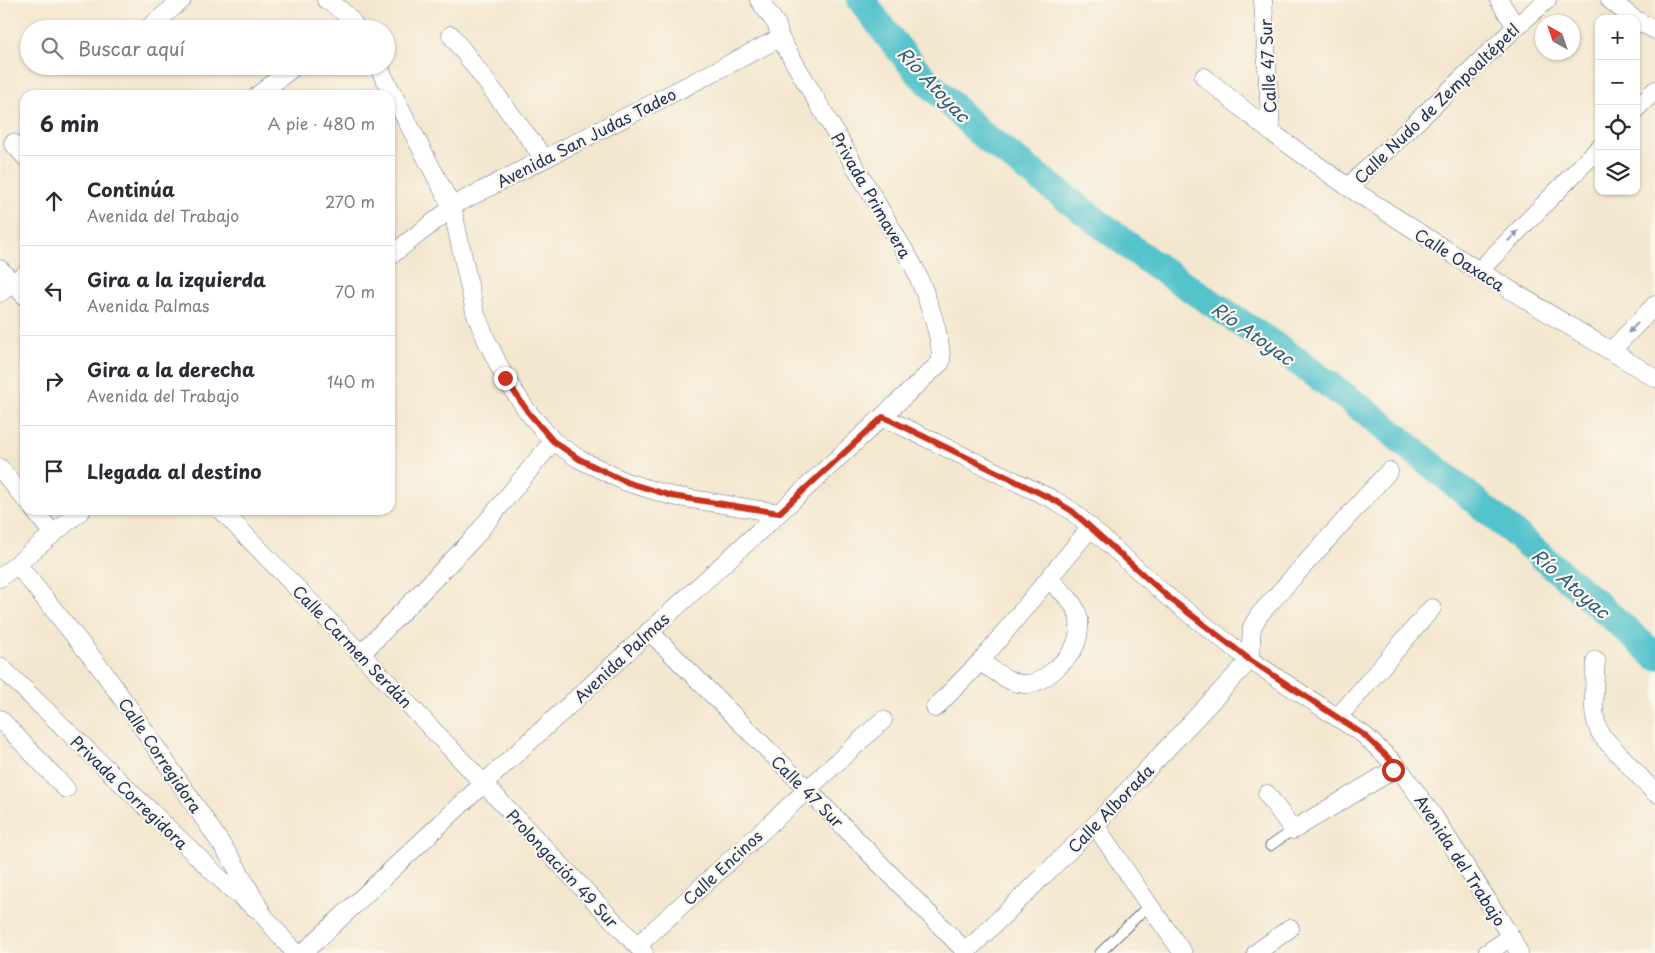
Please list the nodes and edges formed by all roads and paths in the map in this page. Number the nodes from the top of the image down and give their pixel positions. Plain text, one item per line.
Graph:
1 (182, 0) edge
2 (326, 0) edge
3 (760, 0) edge
4 (1264, 0) edge
5 (1499, 0) edge
6 (1547, 0) edge
7 (1610, 0) edge
8 (1630, 15) edge
9 (158, 20) edge
10 (346, 20) edge
11 (1640, 22) edge
12 (1516, 27) junction
13 (1655, 30) edge
14 (778, 31) junction
15 (451, 34) dead end
16 (284, 75) edge
17 (383, 75) edge
18 (1204, 77) dead end
19 (264, 90) edge
20 (391, 90) edge
21 (1655, 90) edge
22 (395, 98) edge
23 (1640, 105) edge
24 (1271, 132) junction
25 (13, 143) dead end
26 (1597, 150) edge
27 (20, 151) edge
28 (544, 158) junction
29 (1348, 187) junction
30 (452, 207) junction
31 (395, 252) edge
32 (0, 270) edge
33 (1479, 272) junction
34 (16, 287) edge
35 (1655, 305) edge
36 (1611, 351) junction
37 (941, 362) joint
38 (1655, 378) edge
39 (883, 417) junction
40 (553, 441) junction
41 (0, 468) edge
42 (1389, 472) dead end
43 (20, 493) edge
44 (779, 513) junction
45 (38, 515) edge
46 (76, 515) edge
47 (225, 515) edge
48 (1091, 527) junction
49 (53, 534) junction
50 (17, 564) junction
51 (0, 578) edge
52 (1049, 580) junction
53 (1432, 608) dead end
54 (649, 631) junction
55 (361, 654) junction
56 (1250, 660) junction
57 (1596, 660) dead end
58 (980, 662) junction
59 (0, 666) edge
60 (935, 708) dead end
61 (1338, 717) junction
62 (0, 719) edge
63 (883, 720) dead end
64 (1398, 767) junction
65 (483, 784) junction
66 (66, 789) dead end
67 (807, 789) junction
68 (1655, 793) edge
69 (1267, 794) dead end
70 (1095, 825) junction
71 (1293, 830) junction
72 (1270, 846) dead end
73 (1148, 905) junction
74 (263, 915) junction
75 (1290, 928) dead end
76 (1511, 937) junction
77 (640, 949) edge
78 (295, 953) edge
79 (303, 953) edge
80 (966, 953) edge
81 (1100, 953) edge
82 (1183, 953) edge
83 (1256, 953) edge
84 (1487, 953) edge
85 (1519, 953) edge

1 - 9 street
2 - 10 street
3 - 14 street, Privada Primavera
4 - 24 street, Calle 47 Sur
5 - 12 street
6 - 12 street, Calle Nudo de Zempoaltépetl
7 - 8 street
11 - 13 street
12 - 29 street, Calle Nudo de Zempoaltépetl
14 - 28 street, Avenida San Judas Tadeo
14 - 37 street, Privada Primavera
15 - 28 street
16 - 19 street
17 - 20 street
18 - 24 street, Calle Oaxaca
21 - 23 street
22 - 30 street
24 - 29 street, Calle Oaxaca
25 - 27 street
33 -> 26 street
28 - 30 street, Avenida San Judas Tadeo
29 - 33 street, Calle Oaxaca
30 - 31 street, Avenida San Judas Tadeo
30 - 40 street
32 - 34 street
33 - 36 street, Calle Oaxaca
35 -> 36 street
36 - 38 street, Calle Oaxaca
37 - 39 street, Avenida Palmas
39 - 44 street, Avenida Palmas
39 - 48 street, Avenida del Trabajo
40 - 44 street
40 - 55 street
41 - 43 street
42 - 56 street
44 - 54 street, Avenida Palmas
45 - 49 street
46 - 49 street
47 - 55 street, Calle Carmen Serdán
48 - 52 street
48 - 56 street, Avenida del Trabajo
49 - 50 street
50 - 51 street
50 - 74 street, Calle Corregidora
52 - 58 street
52 - 58 street
53 - 61 street
54 - 65 street, Avenida Palmas
54 - 67 street, Calle 47 Sur
55 - 65 street, Calle Carmen Serdán
56 - 61 street, Avenida del Trabajo
56 - 70 street, Calle Alborada
57 - 68 street
58 - 60 street
59 - 74 street, Privada Corregidora
61 - 64 street, Avenida del Trabajo
62 - 66 street
63 - 67 street, Calle Encinos
64 - 71 street
64 - 76 street, Avenida del Trabajo
65 - 77 street, Prolongación 49 Sur
65 - 79 street, Avenida Palmas
67 - 77 street, Calle Encinos
67 - 80 street, Calle 47 Sur
69 - 71 street
70 - 73 street
70 - 80 street, Calle Alborada
71 - 72 lane
73 - 81 lane
73 - 82 street
74 - 78 street, Calle Corregidora
75 - 83 street
76 - 84 street
76 - 85 street, Avenida del Trabajo

